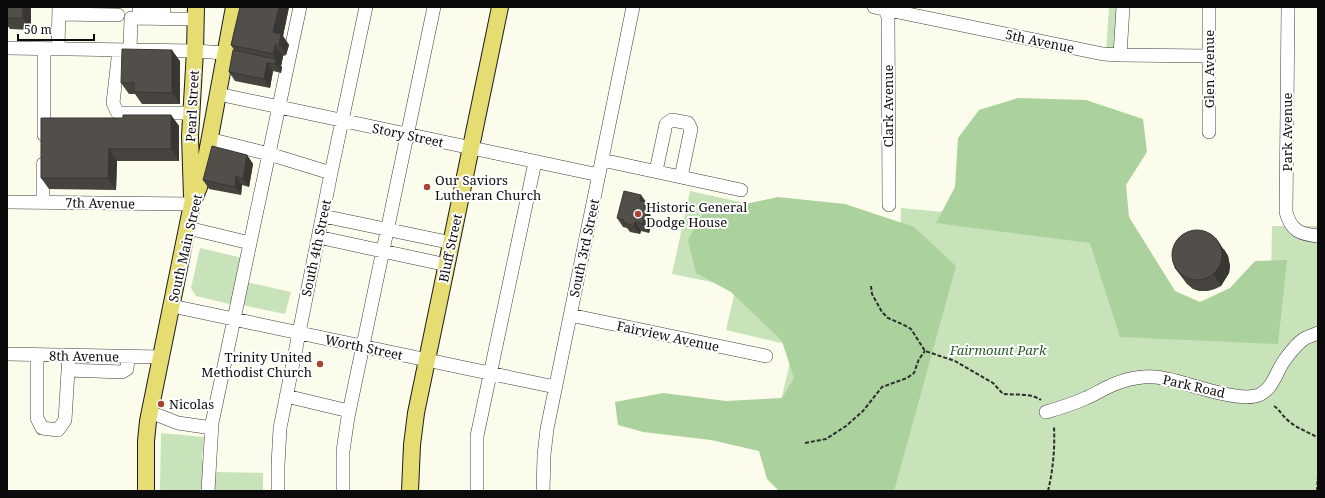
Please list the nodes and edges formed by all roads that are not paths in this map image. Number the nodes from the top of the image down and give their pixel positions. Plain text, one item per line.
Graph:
1 (139, 7) edge
2 (164, 7) edge
3 (234, 7) edge
4 (300, 7) edge
5 (366, 7) edge
6 (434, 7) edge
7 (500, 7) edge
8 (633, 7) edge
9 (1123, 7) edge
10 (1209, 7) edge
11 (1288, 7) edge
12 (882, 8) edge
13 (59, 11) edge
14 (196, 13) edge
15 (118, 15) dead end
16 (7, 48) edge
17 (44, 48) junction
18 (58, 49) junction
19 (124, 50) junction
20 (195, 51) junction
21 (225, 53) junction
22 (1120, 55) junction
23 (1208, 56) junction
24 (218, 94) junction
25 (278, 107) junction
26 (191, 114) junction
27 (342, 120) junction
28 (1209, 132) dead end
29 (407, 135) junction
30 (210, 139) junction
31 (471, 148) junction
32 (269, 154) junction
33 (602, 160) junction
34 (535, 162) junction
35 (331, 172) junction
36 (656, 172) junction
37 (599, 175) junction
38 (680, 177) junction
39 (741, 190) dead end
40 (7, 202) edge
41 (43, 202) junction
42 (192, 204) junction
43 (888, 205) dead end
44 (323, 216) junction
45 (188, 228) junction
46 (387, 229) junction
47 (1318, 236) edge
48 (318, 237) junction
49 (452, 242) junction
50 (250, 243) junction
51 (382, 251) junction
52 (447, 265) junction
53 (172, 306) junction
54 (570, 315) junction
55 (234, 319) junction
56 (299, 333) junction
57 (1318, 333) edge
58 (362, 346) junction
59 (7, 354) edge
60 (37, 355) junction
61 (69, 355) junction
62 (128, 356) junction
63 (766, 356) dead end
64 (162, 357) junction
65 (427, 360) junction
66 (68, 370) junction
67 (490, 373) junction
68 (555, 387) junction
69 (286, 396) junction
70 (349, 410) junction
71 (150, 412) junction
72 (1046, 412) dead end
73 (212, 428) junction
74 (146, 491) edge
75 (208, 491) edge
76 (278, 491) edge
77 (343, 491) edge
78 (410, 491) edge
79 (477, 491) edge
80 (543, 491) edge

1 - 2 street
3 - 21 main road, South Main Street
4 - 25 street
5 - 27 street, South 4th Street
6 - 29 street
7 - 31 main road, Bluff Street
8 - 33 street, South 3rd Street
9 - 22 street
10 - 23 street, Glen Avenue
11 - 47 street, Park Avenue
12 - 22 street, 5th Avenue
12 - 43 street, Clark Avenue
13 - 15 street
13 - 18 street
14 - 19 street
14 - 20 main road, Pearl Street
16 - 17 street
17 - 18 street
17 - 41 street
18 - 19 street
19 - 20 street
19 - 26 street
20 - 21 street
20 - 26 main road, Pearl Street
21 - 24 main road, South Main Street
22 - 23 street, 5th Avenue
23 - 28 street, Glen Avenue
24 - 25 street, Story Street
24 - 30 main road, South Main Street
25 - 27 street, Story Street
25 - 32 street
26 - 42 main road, Pearl Street
27 - 29 street, Story Street
27 - 35 street, South 4th Street
29 - 31 street, Story Street
29 - 46 street
30 - 32 street
30 - 42 main road, South Main Street
31 - 34 street, Story Street
31 - 49 main road, Bluff Street
32 - 35 street
32 - 50 street
33 - 36 street
33 - 37 street, South 3rd Street
34 - 37 street, Story Street
34 - 67 street
35 - 44 street, South 4th Street
36 - 38 street
36 - 38 street
37 - 54 street, South 3rd Street
38 - 39 street
40 - 41 street, 7th Avenue
41 - 42 street, 7th Avenue
42 - 45 main road, South Main Street
44 - 46 street
44 - 48 street, South 4th Street
45 - 50 street
45 - 53 main road, South Main Street
46 - 49 street
46 - 51 street
48 - 51 street
48 - 56 street, South 4th Street
49 - 52 main road, Bluff Street
50 - 55 street
51 - 52 street
51 - 58 street
52 - 65 main road, Bluff Street
53 - 55 street, Worth Street
53 - 64 main road, South Main Street
54 - 63 street, Fairview Avenue
54 - 68 street, South 3rd Street
55 - 56 street, Worth Street
55 - 73 street
56 - 58 street, Worth Street
56 - 69 street, South 4th Street
57 - 72 street, Park Road
58 - 65 street, Worth Street
58 - 70 street
59 - 60 street, 8th Avenue
60 - 61 street, 8th Avenue
60 - 66 street
61 - 62 street, 8th Avenue
61 - 66 street
62 - 64 street, 8th Avenue
62 - 66 street
64 - 71 main road, South Main Street
65 - 67 street, Worth Street
65 - 78 main road, Bluff Street
67 - 68 street, Worth Street
67 - 79 street
68 - 80 street, South 3rd Street
69 - 70 street
69 - 76 street, South 4th Street
70 - 77 street
71 - 73 street
71 - 74 main road, South Main Street
73 - 75 street

